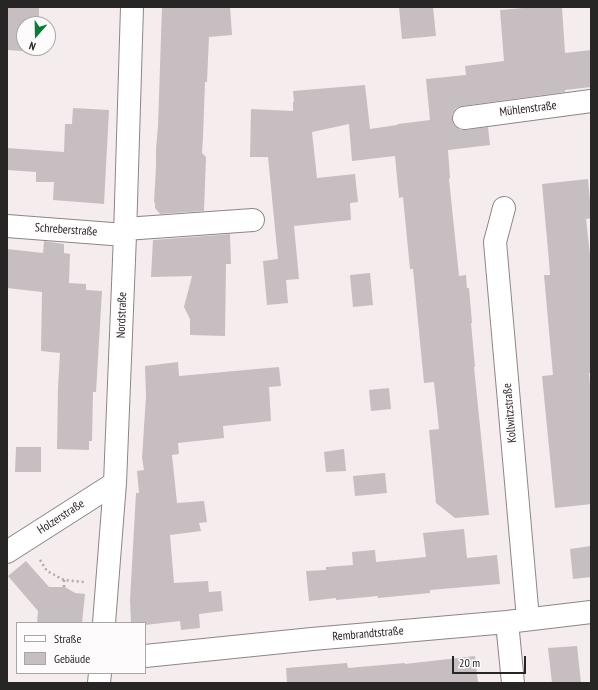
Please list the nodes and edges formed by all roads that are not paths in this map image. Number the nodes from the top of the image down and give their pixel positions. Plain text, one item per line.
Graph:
1 (132, 7) edge
2 (591, 101) edge
3 (464, 118) dead end
4 (504, 208) dead end
5 (253, 220) dead end
6 (7, 226) edge
7 (125, 232) junction
8 (114, 483) junction
9 (7, 552) edge
10 (591, 612) edge
11 (518, 620) junction
12 (104, 622) edge
13 (146, 656) edge
14 (513, 683) edge

1 - 7 street, Nordstraße
2 - 3 street, Mühlenstraße
4 - 11 street, Kollwitzstraße
5 - 7 street, Schreberstraße
6 - 7 street, Schreberstraße
7 - 8 street, Nordstraße
8 - 9 street, Holzerstraße
8 - 12 street, Nordstraße
10 - 11 street, Rembrandtstraße
11 - 13 street, Rembrandtstraße
11 - 14 street, Kollwitzstraße

